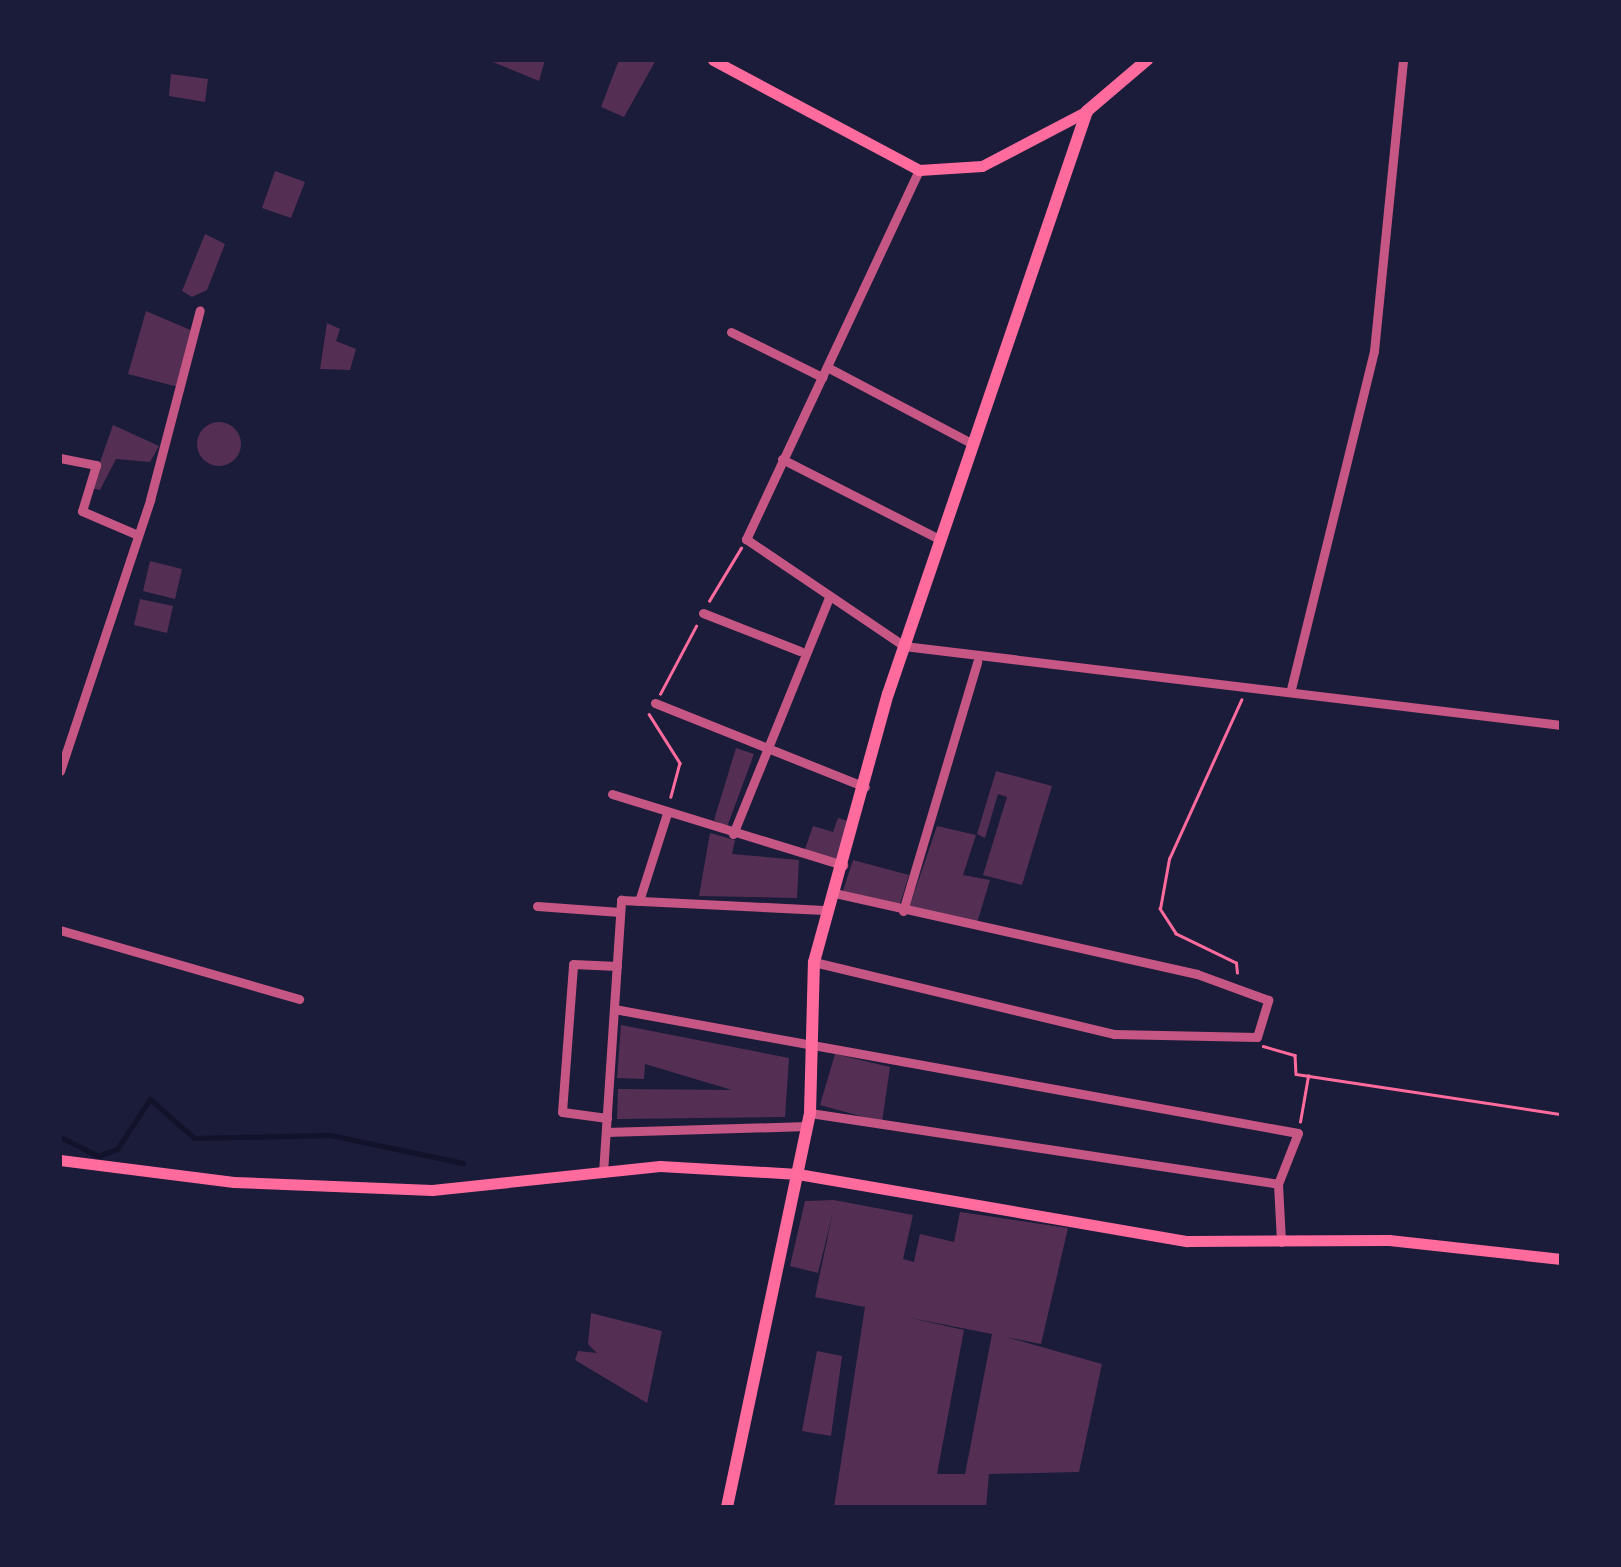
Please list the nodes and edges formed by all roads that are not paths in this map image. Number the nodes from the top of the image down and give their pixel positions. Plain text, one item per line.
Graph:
1 (713, 60) edge
2 (1147, 60) edge
3 (1403, 60) edge
4 (1086, 111) junction
5 (919, 170) junction
6 (200, 310) dead end
7 (730, 332) dead end
8 (827, 366) junction
9 (822, 377) junction
10 (973, 444) junction
11 (60, 458) edge
12 (782, 459) junction
13 (138, 535) junction
14 (942, 540) junction
15 (829, 598) junction
16 (703, 613) road end
17 (904, 646) junction
18 (800, 651) junction
19 (976, 662) junction
20 (1291, 689) junction
21 (655, 704) road end
22 (1561, 725) edge
23 (764, 745) junction
24 (60, 770) edge
25 (865, 787) junction
26 (612, 794) dead end
27 (667, 812) junction
28 (733, 834) junction
29 (843, 866) junction
30 (835, 893) junction
31 (639, 901) junction
32 (536, 906) dead end
33 (829, 910) junction
34 (903, 911) junction
35 (620, 912) junction
36 (60, 930) edge
37 (814, 962) junction
38 (616, 966) junction
39 (300, 998) dead end
40 (614, 1009) junction
41 (812, 1039) junction
42 (607, 1118) junction
43 (809, 1120) junction
44 (606, 1132) junction
45 (60, 1160) edge
46 (604, 1173) junction
47 (798, 1174) junction
48 (1278, 1184) junction
49 (1280, 1242) junction
50 (1561, 1259) edge
51 (727, 1507) edge

1 - 5 main road
2 - 4 main road
3 - 20 street
4 - 5 main road
4 - 10 main road
5 - 8 street
6 - 13 street
7 - 9 street
8 - 9 street
8 - 10 street
9 - 12 street
10 - 14 main road
11 - 13 street
12 - 14 street
12 - 15 street
13 - 24 street
14 - 17 main road
15 - 17 street
15 - 18 street
16 - 18 street
17 - 19 street
17 - 25 main road
18 - 23 street
19 - 20 street
19 - 34 street
20 - 22 street
21 - 23 street
23 - 25 street
23 - 28 street
25 - 29 main road
26 - 27 street
27 - 28 street
27 - 31 street
28 - 29 street
29 - 30 main road
30 - 33 main road
30 - 34 street
31 - 33 street
31 - 35 street
32 - 35 street
33 - 37 main road
34 - 37 street
35 - 38 street
36 - 39 street
37 - 41 main road
38 - 40 street
38 - 42 street
40 - 41 street
40 - 42 street
41 - 43 main road
41 - 48 street
42 - 44 street
43 - 44 street
43 - 47 main road
43 - 48 street
44 - 46 street
45 - 46 main road
46 - 47 main road
47 - 49 main road
47 - 51 main road
48 - 49 street
49 - 50 main road

